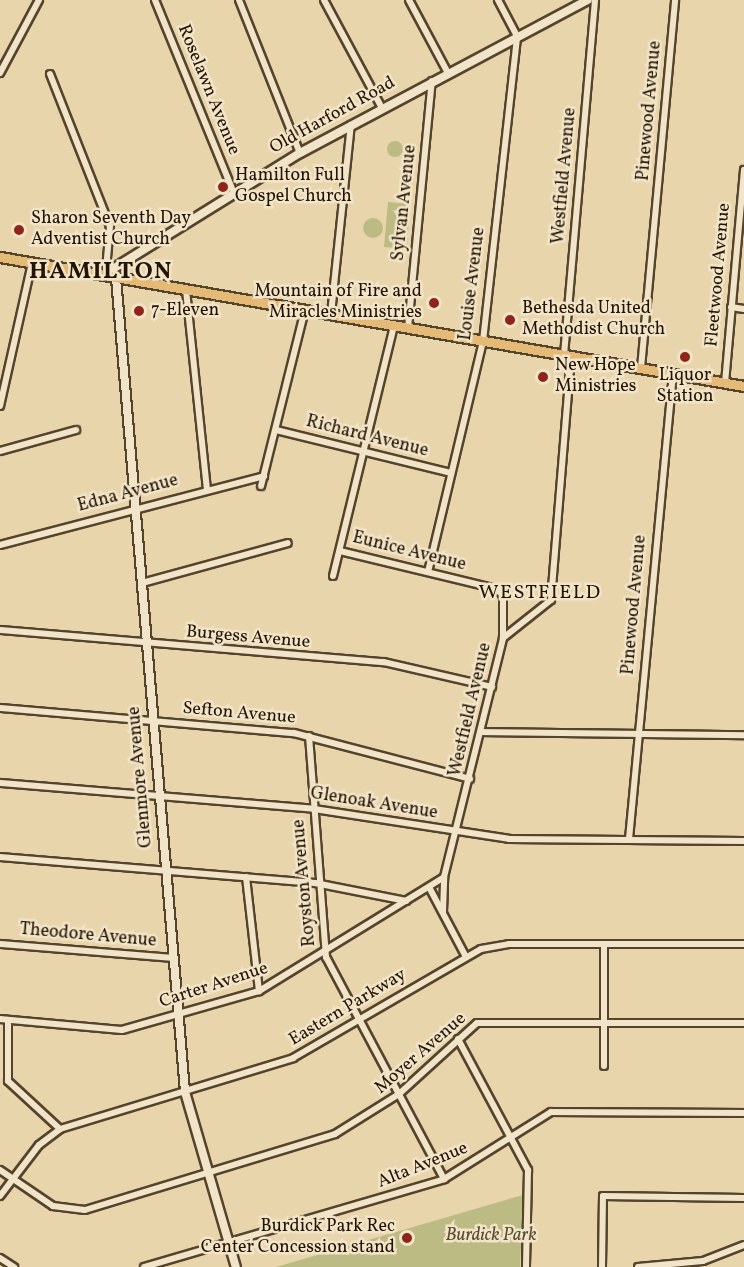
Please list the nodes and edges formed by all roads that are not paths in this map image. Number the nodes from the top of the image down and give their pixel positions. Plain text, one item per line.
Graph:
1 (39, 0) edge
2 (155, 0) edge
3 (239, 0) edge
4 (324, 0) edge
5 (409, 0) edge
6 (498, 0) edge
7 (588, 0) edge
8 (595, 0) edge
9 (675, 0) edge
10 (517, 36) junction
11 (448, 73) junction
12 (0, 74) edge
13 (50, 74) dead end
14 (432, 81) junction
15 (382, 108) junction
16 (351, 124) junction
17 (300, 153) junction
18 (744, 170) edge
19 (233, 191) junction
20 (741, 231) edge
21 (0, 257) edge
22 (32, 263) junction
23 (104, 272) junction
24 (116, 278) junction
25 (186, 290) junction
26 (731, 308) junction
27 (744, 309) edge
28 (306, 310) junction
29 (331, 314) junction
30 (394, 325) junction
31 (408, 328) junction
32 (483, 341) junction
33 (568, 356) junction
34 (641, 368) junction
35 (674, 374) junction
36 (725, 383) junction
37 (744, 386) edge
38 (0, 406) edge
39 (76, 430) dead end
40 (276, 430) junction
41 (0, 451) edge
42 (363, 452) junction
43 (451, 473) junction
44 (264, 476) junction
45 (261, 486) dead end
46 (207, 489) junction
47 (136, 506) junction
48 (288, 543) dead end
49 (0, 545) edge
50 (339, 550) junction
51 (428, 572) junction
52 (333, 576) dead end
53 (142, 583) junction
54 (0, 630) edge
55 (503, 638) junction
56 (147, 644) junction
57 (492, 687) junction
58 (0, 708) edge
59 (153, 721) junction
60 (481, 732) junction
61 (639, 734) junction
62 (744, 735) edge
63 (309, 736) junction
64 (470, 779) junction
65 (0, 783) edge
66 (160, 796) junction
67 (314, 809) junction
68 (456, 831) junction
69 (629, 839) junction
70 (744, 841) edge
71 (0, 857) edge
72 (166, 871) junction
73 (246, 877) junction
74 (444, 877) junction
75 (320, 885) junction
76 (429, 887) junction
77 (406, 901) junction
78 (443, 912) junction
79 (0, 944) edge
80 (604, 944) junction
81 (744, 944) edge
82 (326, 952) junction
83 (465, 955) junction
84 (173, 958) junction
85 (259, 991) junction
86 (178, 1014) junction
87 (4, 1020) edge
88 (360, 1020) junction
89 (604, 1022) junction
90 (744, 1023) edge
91 (458, 1039) junction
92 (604, 1066) dead end
93 (185, 1092) junction
94 (399, 1095) junction
95 (744, 1113) edge
96 (60, 1129) junction
97 (512, 1138) junction
98 (0, 1170) edge
99 (207, 1174) junction
100 (13, 1179) junction
101 (444, 1179) junction
102 (0, 1197) edge
103 (744, 1198) edge
104 (228, 1244) junction
105 (744, 1245) edge
106 (0, 1258) edge
107 (14, 1267) edge
108 (144, 1267) edge
109 (236, 1267) edge
110 (526, 1267) edge
111 (602, 1267) edge
112 (638, 1267) edge

1 - 12 street
2 - 19 street, Roselawn Avenue
3 - 17 street
4 - 15 street
5 - 11 street
6 - 10 street
7 - 10 street, Old Harford Road
8 - 33 street, Westfield Avenue
9 - 34 street, Pinewood Avenue
10 - 11 street, Old Harford Road
10 - 32 street, Louise Avenue
11 - 14 street, Old Harford Road
13 - 23 street
14 - 15 street, Old Harford Road
14 - 31 street, Sylvan Avenue
15 - 16 street, Old Harford Road
16 - 17 street, Old Harford Road
16 - 29 street
17 - 19 street, Old Harford Road
18 - 20 street, Fleetwood Avenue
19 - 23 street, Old Harford Road
20 - 26 street, Fleetwood Avenue
21 - 22 main road
22 - 23 main road
22 - 38 street
23 - 24 main road
24 - 25 main road
24 - 47 street, Glenmore Avenue
25 - 28 main road
25 - 46 street
26 - 27 street
26 - 36 street, Fleetwood Avenue
28 - 29 main road
28 - 40 street
29 - 30 main road
30 - 31 main road
30 - 42 street
31 - 32 main road
32 - 33 main road
32 - 43 street, Louise Avenue
33 - 34 main road
33 - 55 street, Westfield Avenue
34 - 35 main road
35 - 36 main road
35 - 61 street, Pinewood Avenue
36 - 37 main road
39 - 41 street
40 - 42 street, Richard Avenue
40 - 44 street
42 - 43 street, Richard Avenue
42 - 50 street
43 - 51 street, Louise Avenue
44 - 45 street
44 - 46 street, Edna Avenue
46 - 47 street, Edna Avenue
47 - 49 street, Edna Avenue
47 - 53 street, Glenmore Avenue
48 - 53 street
50 - 51 street, Eunice Avenue
50 - 52 street
51 - 55 street, Eunice Avenue
53 - 56 street, Glenmore Avenue
54 - 56 street, Burgess Avenue
55 - 57 street, Westfield Avenue
56 - 57 street, Burgess Avenue
56 - 59 street, Glenmore Avenue
57 - 60 street, Westfield Avenue
58 - 59 street, Sefton Avenue
59 - 63 street, Sefton Avenue
59 - 66 street, Glenmore Avenue
60 - 61 street
60 - 64 street, Westfield Avenue
61 - 62 street
61 - 69 street, Pinewood Avenue
63 - 64 street, Sefton Avenue
63 - 67 street, Royston Avenue
64 - 68 street, Westfield Avenue
65 - 66 street, Glenoak Avenue
66 - 67 street, Glenoak Avenue
66 - 72 street, Glenmore Avenue
67 - 68 street, Glenoak Avenue
67 - 75 street, Royston Avenue
68 - 69 street, Glenoak Avenue
68 - 74 street, Westfield Avenue
69 - 70 street, Glenoak Avenue
71 - 72 street
72 - 73 street
72 - 84 street, Glenmore Avenue
73 - 75 street
73 - 85 street
74 - 76 street, Carter Avenue
74 - 78 street, Westfield Avenue
75 - 77 street
75 - 82 street, Royston Avenue
76 - 77 street, Carter Avenue
76 - 78 street, Westfield Avenue
77 - 82 street, Carter Avenue
78 - 83 street, Westfield Avenue
79 - 84 street, Theodore Avenue
80 - 81 street, Eastern Parkway
80 - 83 street, Eastern Parkway
80 - 89 street
82 - 85 street, Carter Avenue
82 - 88 street, Royston Avenue
83 - 88 street, Eastern Parkway
84 - 86 street, Glenmore Avenue
85 - 86 street, Carter Avenue
86 - 87 street, Carter Avenue
86 - 93 street, Glenmore Avenue
87 - 96 street
88 - 93 street, Eastern Parkway
88 - 94 street, Royston Avenue
89 - 90 street, Moyer Avenue
89 - 91 street, Moyer Avenue
89 - 92 street
91 - 94 street, Moyer Avenue
91 - 97 street
93 - 96 street, Eastern Parkway
93 - 99 street, Glenmore Avenue
94 - 99 street, Moyer Avenue
94 - 101 street, Royston Avenue
95 - 97 street, Alta Avenue
96 - 100 street, Eastern Parkway
97 - 101 street, Alta Avenue
97 - 110 street
98 - 100 street, Moyer Avenue
99 - 100 street, Moyer Avenue
99 - 104 street, Glenmore Avenue
100 - 102 street, Eastern Parkway
101 - 104 street, Alta Avenue
103 - 111 street
104 - 108 street, Alta Avenue
104 - 109 street, Glenmore Avenue
105 - 112 street
106 - 107 street

